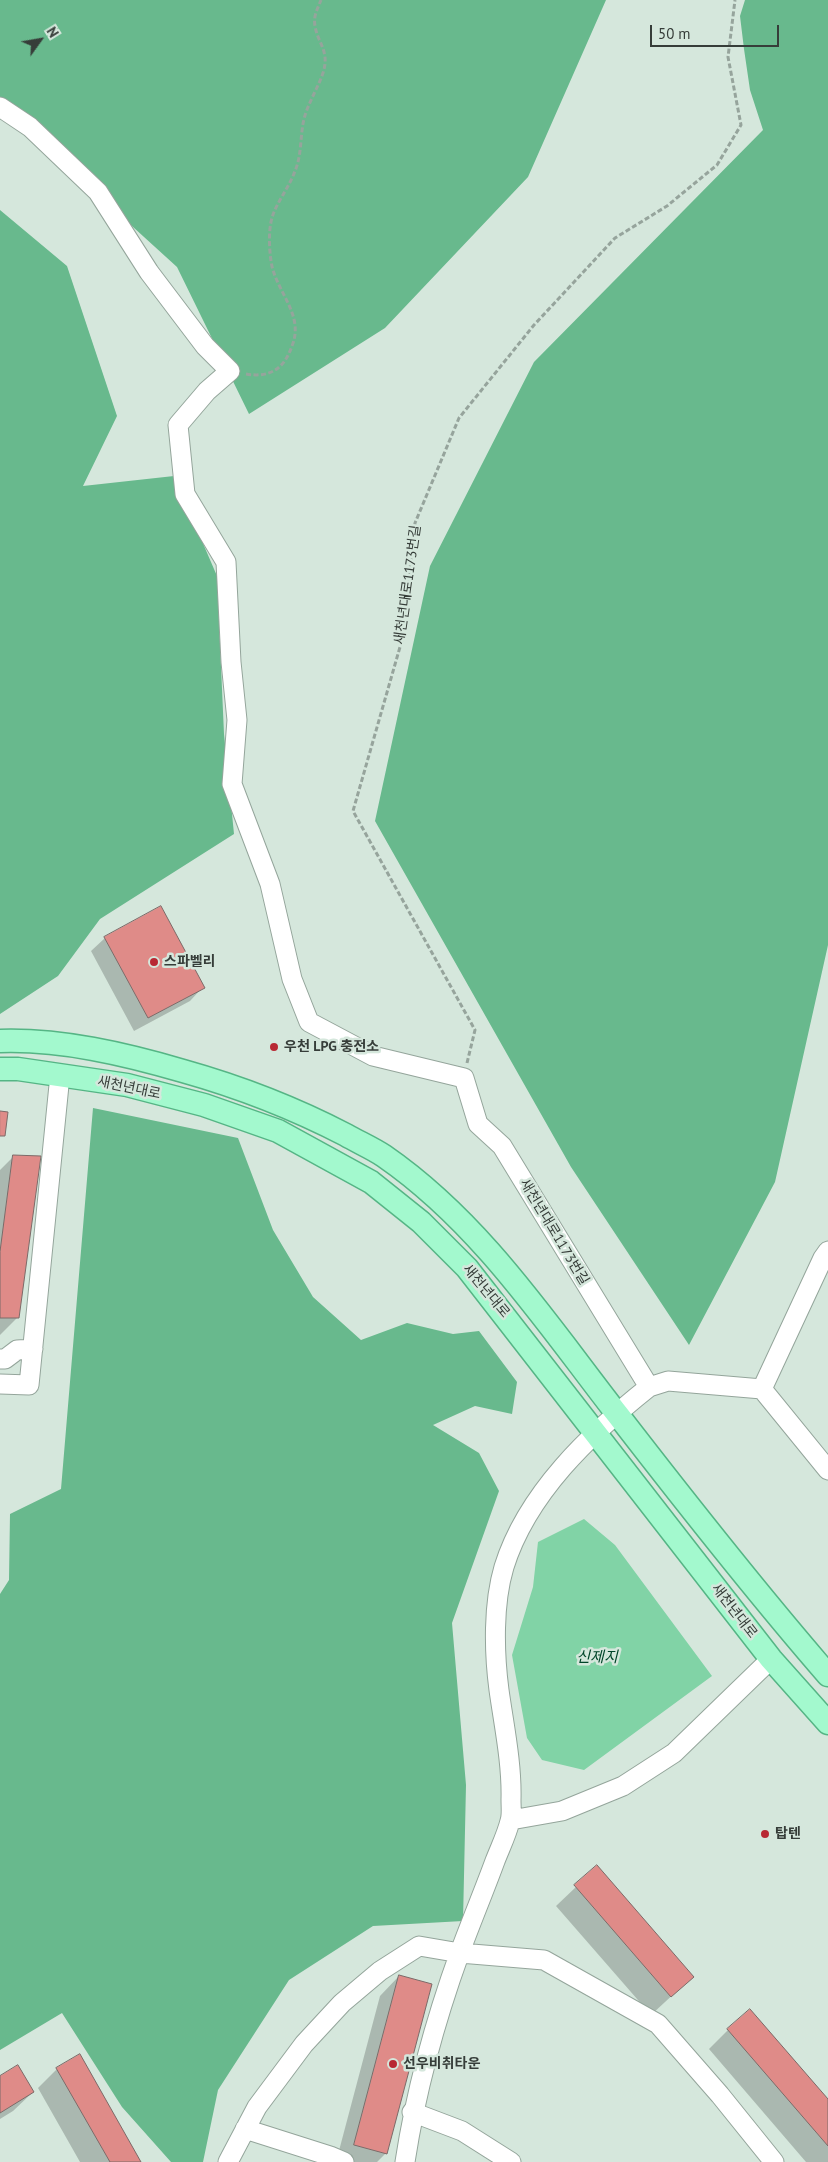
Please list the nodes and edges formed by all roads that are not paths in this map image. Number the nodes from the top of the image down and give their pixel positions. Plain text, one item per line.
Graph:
1 (0, 107) edge
2 (0, 1041) edge
3 (0, 1068) edge
4 (60, 1076) junction
5 (828, 1251) edge
6 (562, 1341) junction
7 (33, 1349) junction
8 (0, 1359) edge
9 (539, 1359) junction
10 (0, 1384) edge
11 (648, 1387) junction
12 (762, 1389) junction
13 (617, 1413) junction
14 (596, 1434) junction
15 (828, 1470) edge
16 (695, 1514) junction
17 (672, 1532) junction
18 (771, 1659) junction
19 (828, 1675) edge
20 (828, 1723) edge
21 (511, 1820) junction
22 (460, 1953) junction
23 (412, 2112) junction
24 (245, 2130) junction
25 (228, 2162) edge
26 (344, 2162) edge
27 (405, 2162) edge
28 (511, 2162) edge
29 (774, 2162) edge

1 - 11 street, 새천년대로1173번길
2 - 6 main road, 새천년대로
3 - 4 main road, 새천년대로
4 - 7 street
4 - 9 main road, 새천년대로
5 - 12 street
6 - 9 main road
6 - 13 main road, 새천년대로
7 - 8 street
7 - 10 street
9 - 14 main road, 새천년대로
11 - 12 street
11 - 13 street
12 - 15 street
13 - 14 street
13 - 16 main road, 새천년대로
14 - 17 main road, 새천년대로
14 - 21 street
16 - 17 main road
16 - 19 main road, 새천년대로
17 - 18 main road, 새천년대로
18 - 20 main road, 새천년대로
18 - 21 street
21 - 22 street
22 - 23 street
22 - 24 street
22 - 29 street
23 - 27 street
23 - 28 street
24 - 25 street
24 - 26 street

